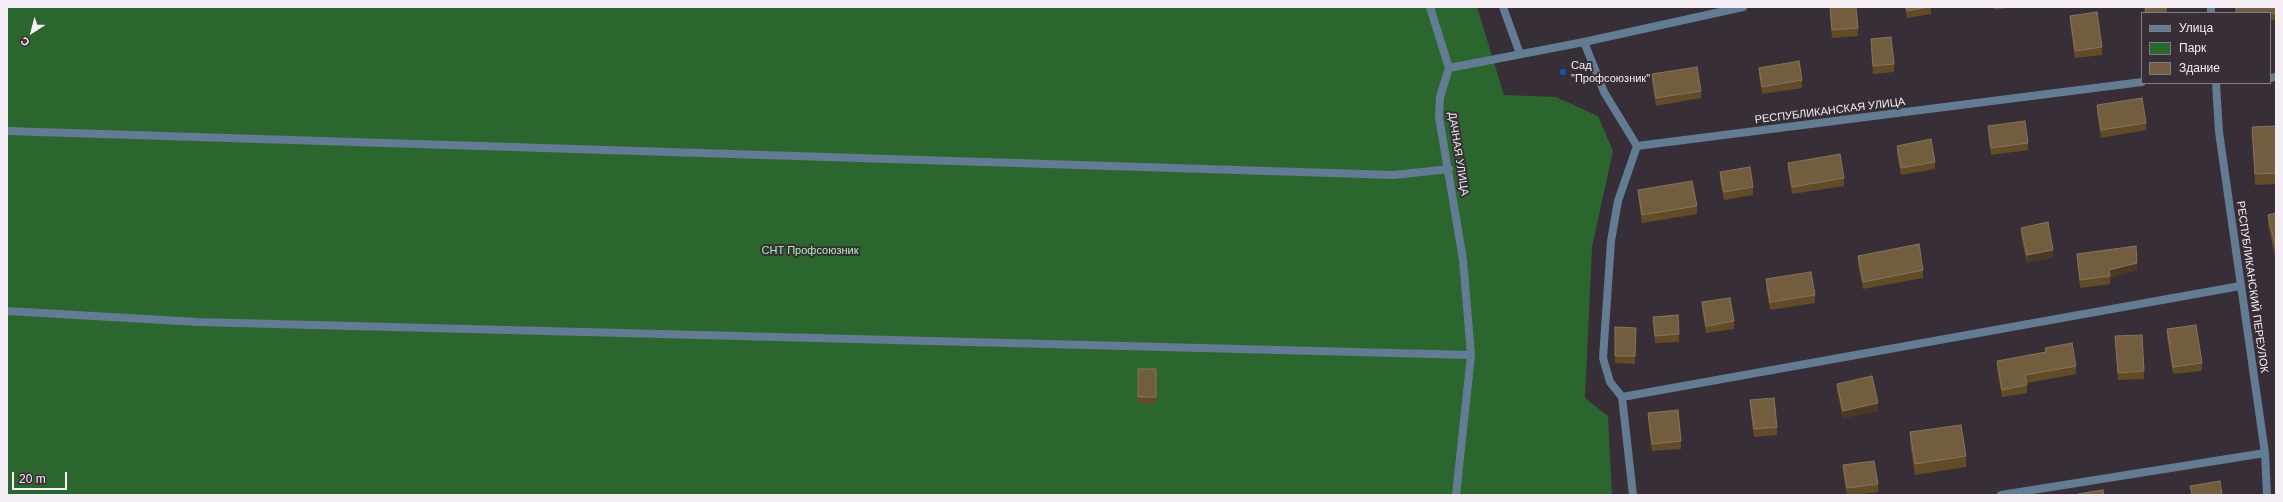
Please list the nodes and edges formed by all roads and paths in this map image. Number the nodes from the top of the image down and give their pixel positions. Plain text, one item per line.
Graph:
1 (1430, 7) edge
2 (1503, 7) edge
3 (1743, 7) edge
4 (1712, 10) edge
5 (1584, 42) junction
6 (1520, 54) junction
7 (1449, 68) junction
8 (2141, 82) edge
9 (2216, 84) edge
10 (7, 131) edge
11 (1637, 146) junction
12 (1449, 169) junction
13 (2240, 286) junction
14 (7, 311) edge
15 (1471, 354) junction
16 (1622, 397) junction
17 (2265, 453) junction
18 (1456, 495) edge
19 (1633, 495) edge
20 (2001, 495) edge
21 (2267, 495) edge

1 - 7 street
2 - 6 street
3 - 4 street
4 - 5 street
5 - 6 street
5 - 11 street
6 - 7 street
7 - 12 street, ДАЧНАЯ УЛИЦА
8 - 11 street, РЕСПУБЛИКАНСКАЯ УЛИЦА
9 - 13 street, РЕСПУБЛИКАНСКИЙ ПЕРЕУЛОК
10 - 12 street
11 - 16 street
12 - 15 street, ДАЧНАЯ УЛИЦА
13 - 16 street
13 - 17 street, РЕСПУБЛИКАНСКИЙ ПЕРЕУЛОК
14 - 15 street
15 - 18 street, ДАЧНАЯ УЛИЦА
16 - 19 street
17 - 20 street
17 - 21 street, РЕСПУБЛИКАНСКИЙ ПЕРЕУЛОК

